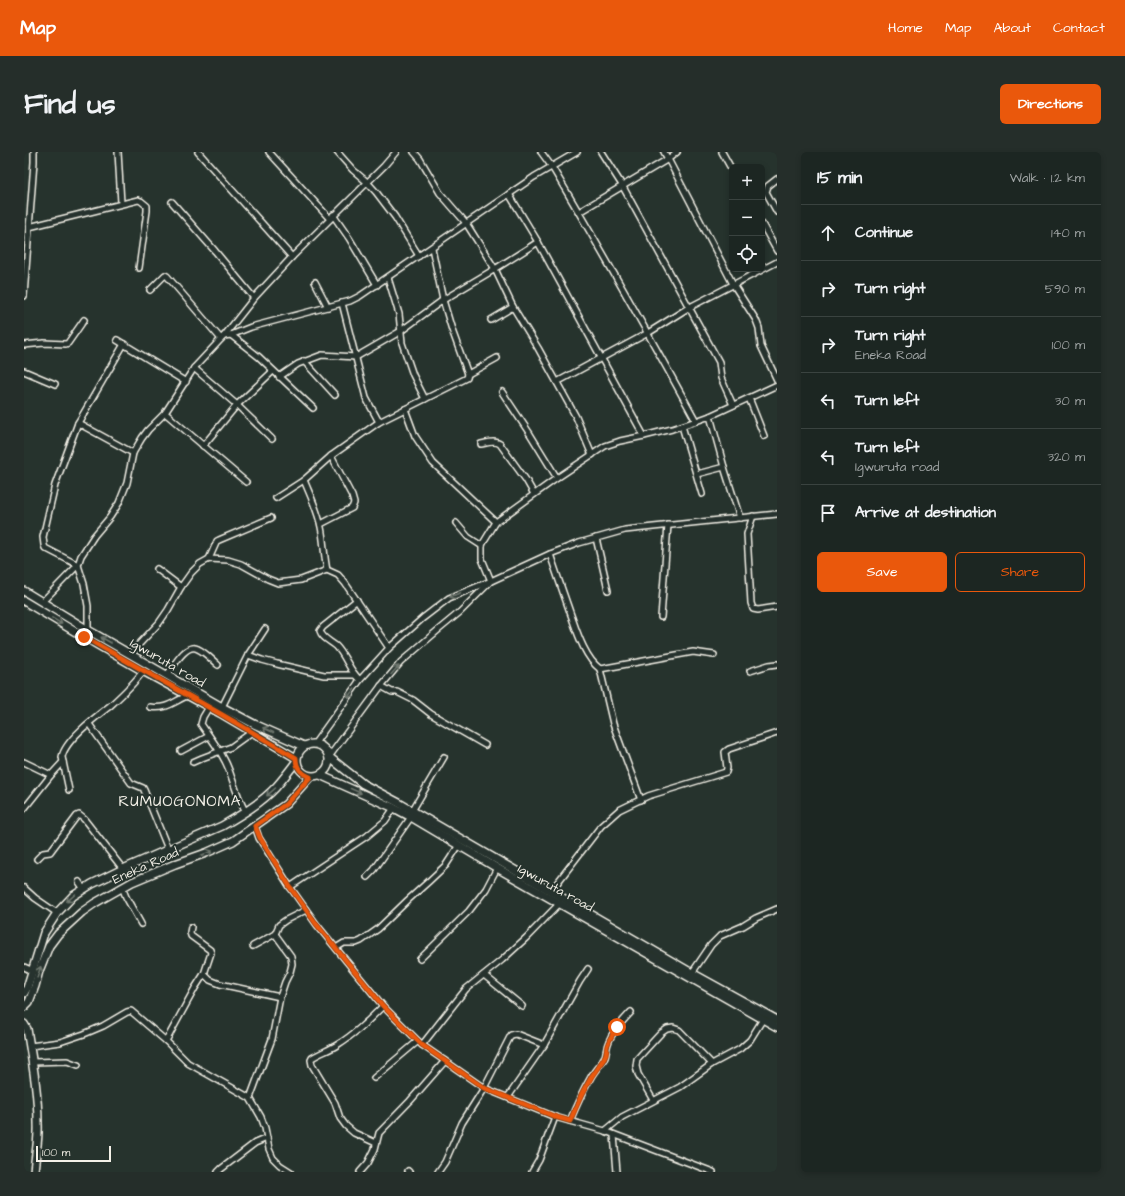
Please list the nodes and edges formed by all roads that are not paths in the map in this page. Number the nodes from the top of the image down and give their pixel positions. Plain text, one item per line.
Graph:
1 (34, 152) edge
2 (118, 152) edge
3 (198, 152) edge
4 (269, 152) edge
5 (337, 152) edge
6 (396, 152) edge
7 (414, 152) edge
8 (541, 152) edge
9 (577, 152) edge
10 (601, 152) edge
11 (664, 152) edge
12 (677, 152) edge
13 (722, 152) edge
14 (668, 159) junction
15 (729, 165) edge
16 (552, 167) junction
17 (777, 179) edge
18 (367, 182) junction
19 (622, 185) junction
20 (509, 194) junction
21 (172, 202) dead end
22 (122, 203) junction
23 (579, 212) junction
24 (777, 212) edge
25 (331, 217) junction
26 (466, 223) junction
27 (29, 227) junction
28 (765, 229) edge
29 (538, 242) junction
30 (432, 248) junction
31 (777, 251) edge
32 (26, 256) edge
33 (292, 256) junction
34 (419, 256) junction
35 (777, 262) edge
36 (139, 268) dead end
37 (495, 269) junction
38 (388, 278) junction
39 (315, 282) dead end
40 (734, 284) junction
41 (377, 285) junction
42 (150, 290) dead end
43 (24, 296) edge
44 (254, 298) junction
45 (443, 300) junction
46 (342, 303) junction
47 (328, 307) junction
48 (513, 307) junction
49 (690, 307) junction
50 (84, 320) dead end
51 (491, 320) dead end
52 (401, 331) junction
53 (648, 333) junction
54 (231, 335) junction
55 (223, 337) junction
56 (117, 340) dead end
57 (124, 344) junction
58 (24, 345) edge
59 (356, 357) junction
60 (497, 358) dead end
61 (602, 358) junction
62 (304, 361) junction
63 (194, 368) junction
64 (24, 371) edge
65 (273, 371) junction
66 (468, 374) junction
67 (279, 377) junction
68 (777, 380) edge
69 (186, 382) junction
70 (557, 382) junction
71 (55, 384) dead end
72 (777, 385) edge
73 (502, 392) dead end
74 (335, 395) dead end
75 (749, 398) junction
76 (425, 399) junction
77 (237, 405) junction
78 (733, 405) junction
79 (313, 408) dead end
80 (405, 409) junction
81 (165, 413) junction
82 (710, 416) junction
83 (696, 421) junction
84 (379, 422) junction
85 (78, 423) junction
86 (682, 426) junction
87 (644, 436) junction
88 (764, 436) dead end
89 (272, 439) dead end
90 (481, 444) dead end
91 (203, 446) junction
92 (133, 453) junction
93 (592, 455) junction
94 (331, 456) junction
95 (724, 467) junction
96 (697, 474) junction
97 (557, 478) junction
98 (304, 480) junction
99 (246, 482) dead end
100 (534, 494) junction
101 (702, 494) dead end
102 (276, 498) dead end
103 (777, 514) edge
104 (753, 516) junction
105 (271, 518) dead end
106 (740, 518) junction
107 (496, 522) junction
108 (456, 523) dead end
109 (321, 524) junction
110 (668, 525) junction
111 (596, 538) junction
112 (482, 546) junction
113 (550, 554) junction
114 (209, 559) junction
115 (78, 565) junction
116 (157, 569) dead end
117 (327, 570) junction
118 (491, 581) junction
119 (181, 586) junction
120 (608, 590) dead end
121 (24, 591) edge
122 (357, 600) junction
123 (24, 601) edge
124 (42, 602) junction
125 (777, 607) edge
126 (661, 617) dead end
127 (265, 629) dead end
128 (88, 630) junction
129 (389, 648) junction
130 (130, 654) junction
131 (248, 655) junction
132 (714, 655) dead end
133 (777, 664) edge
134 (218, 665) dead end
135 (600, 669) junction
136 (143, 671) junction
137 (750, 671) dead end
138 (354, 675) junction
139 (167, 676) junction
140 (360, 680) junction
141 (380, 686) junction
142 (189, 695) junction
143 (209, 707) junction
144 (222, 707) junction
145 (150, 708) dead end
146 (89, 724) junction
147 (252, 732) junction
148 (777, 733) edge
149 (209, 736) junction
150 (315, 744) junction
151 (486, 745) dead end
152 (304, 746) junction
153 (181, 751) dead end
154 (220, 752) junction
155 (329, 756) junction
156 (444, 757) dead end
157 (296, 760) junction
158 (24, 762) edge
159 (63, 762) junction
160 (194, 762) dead end
161 (51, 775) junction
162 (320, 775) junction
163 (310, 777) junction
164 (69, 790) dead end
165 (641, 800) junction
166 (394, 808) junction
167 (24, 809) edge
168 (245, 811) junction
169 (412, 814) junction
170 (255, 826) junction
171 (459, 845) junction
172 (168, 849) junction
173 (37, 859) dead end
174 (497, 868) junction
175 (123, 869) junction
176 (367, 877) dead end
177 (79, 882) dead end
178 (122, 887) junction
179 (290, 887) junction
180 (24, 888) edge
181 (84, 889) junction
182 (551, 891) junction
183 (560, 903) junction
184 (777, 909) edge
185 (306, 910) junction
186 (57, 913) junction
187 (141, 924) dead end
188 (191, 927) dead end
189 (275, 934) junction
190 (253, 946) dead end
191 (336, 948) junction
192 (420, 959) dead end
193 (24, 967) edge
194 (588, 969) dead end
195 (32, 970) junction
196 (692, 973) junction
197 (204, 974) junction
198 (484, 975) junction
199 (24, 994) edge
200 (280, 997) junction
201 (383, 1006) junction
202 (522, 1006) dead end
203 (24, 1007) edge
204 (631, 1012) dead end
205 (763, 1019) junction
206 (777, 1020) edge
207 (24, 1024) edge
208 (777, 1027) edge
209 (166, 1041) junction
210 (420, 1043) junction
211 (544, 1045) junction
212 (30, 1046) junction
213 (445, 1061) junction
214 (33, 1062) junction
215 (712, 1064) junction
216 (78, 1066) dead end
217 (374, 1078) dead end
218 (484, 1088) junction
219 (508, 1097) junction
220 (250, 1098) junction
221 (653, 1100) junction
222 (556, 1117) junction
223 (570, 1121) junction
224 (606, 1131) junction
225 (614, 1135) junction
226 (267, 1138) junction
227 (376, 1143) junction
228 (707, 1171) edge
229 (34, 1172) edge
230 (218, 1172) edge
231 (291, 1172) edge
232 (360, 1172) edge
233 (438, 1172) edge
234 (532, 1172) edge
235 (617, 1172) edge
236 (713, 1172) edge

1 - 27 street
2 - 22 street
3 - 33 street
4 - 25 street
5 - 18 street
6 - 18 street
7 - 26 street
8 - 16 street
9 - 16 street
10 - 19 street
11 - 14 street
12 - 14 street
13 - 15 street
14 - 19 street
14 - 40 street
16 - 20 street
16 - 23 street
17 - 24 street
18 - 25 street
18 - 34 street
19 - 23 street
19 - 49 street
20 - 26 street
20 - 29 street
21 - 44 street
22 - 27 street
22 - 36 street
23 - 53 street
25 - 33 street
25 - 41 street
26 - 30 street
26 - 37 street
27 - 32 street
28 - 31 street
29 - 37 street
29 - 61 street
30 - 34 street
30 - 45 street
32 - 43 street
33 - 44 street
34 - 38 street
35 - 40 street
37 - 45 street
37 - 48 street
38 - 41 street
38 - 52 street
39 - 47 street
40 - 49 street
40 - 68 street
41 - 46 street
42 - 55 street
44 - 55 street
45 - 52 street
45 - 66 street
46 - 47 street
46 - 59 street
47 - 54 street
48 - 51 street
48 - 70 street
49 - 53 street
49 - 78 street
50 - 58 street
52 - 59 street
52 - 76 street
53 - 61 street
53 - 83 street
54 - 55 street
54 - 65 street
55 - 63 street
56 - 57 street
57 - 69 street
57 - 85 street
59 - 62 street
59 - 84 street
60 - 66 street
61 - 70 street
61 - 87 street
62 - 67 street
62 - 74 street
63 - 69 street
63 - 77 street
64 - 71 street
65 - 67 street
65 - 77 street
66 - 76 street
67 - 79 street
69 - 81 street
70 - 93 street
72 - 75 street
73 - 97 street
75 - 78 street
75 - 88 street
76 - 80 street
77 - 89 street
77 - 91 street
78 - 82 street
80 - 84 street
80 - 107 street
81 - 91 street
81 - 92 street
82 - 83 street
82 - 95 street
83 - 86 street
84 - 94 street
85 - 92 street
85 - 115 street
86 - 87 street
86 - 96 street
87 - 93 street
90 - 100 street
91 - 99 street
92 - 115 street
93 - 97 street
94 - 98 street
94 - 109 street
95 - 96 street
95 - 106 street
96 - 101 street
97 - 100 street
98 - 102 street
98 - 109 street
100 - 107 street
103 - 104 street
104 - 106 street
104 - 125 street
105 - 114 street
106 - 110 street
107 - 112 street
108 - 112 street
109 - 117 street
110 - 111 street
110 - 126 street
111 - 113 street
111 - 120 street
112 - 118 street
113 - 118 street
113 - 135 street
114 - 117 street
114 - 119 street
115 - 124 street
115 - 128 street
116 - 119 street
117 - 122 street
118 -> 129 street
141 -> 118 street
119 - 130 street
121 - 124 main road, Igwuruta road
122 - 129 street
122 - 138 street
123 -> 136 main road, Igwuruta road
124 - 128 main road, Igwuruta road
127 - 131 street
130 -> 128 main road, Igwuruta road
129 - 140 street
130 - 139 main road, Igwuruta road
131 - 138 street
131 - 144 street
132 - 135 street
133 - 137 street
134 - 139 street
135 - 165 street
136 - 142 main road, Igwuruta road
136 - 146 street
138 - 140 street
139 - 144 main road, Igwuruta road
140 -> 150 street
141 - 151 street
141 - 155 street
142 - 143 main road, Igwuruta road
142 - 145 street
143 - 147 main road, Igwuruta road
143 - 149 street
152 -> 144 main road, Igwuruta road
146 - 159 street
146 - 172 street
147 - 154 street
147 - 157 main road, Igwuruta road
148 - 165 street
149 - 153 street
149 - 154 street
150 - 152 main road
150 - 155 main road
152 - 157 main road
154 - 160 street
154 - 168 street
155 - 162 main road
155 - 169 main road, Igwuruta road
156 - 169 street
157 - 163 main road
157 -> 168 main road, Eneka Road
158 - 161 street
159 - 161 street
159 - 164 street
161 - 167 street
162 - 163 main road
162 -> 166 main road, Igwuruta road
163 - 170 main road, Eneka Road
165 - 182 street
166 - 169 main road, Igwuruta road
166 - 179 street
168 - 172 main road, Eneka Road
169 - 171 main road, Igwuruta road
169 - 176 street
169 - 182 main road, Igwuruta road
178 -> 170 main road, Eneka Road
170 - 179 street
171 - 174 main road, Igwuruta road
171 - 191 street
172 - 175 main road, Eneka Road
173 - 175 street
174 - 183 main road, Igwuruta road
174 - 192 street
175 - 181 main road, Eneka Road
177 - 181 street
178 - 187 street
203 -> 178 main road, Eneka Road
179 - 185 street
180 - 186 street
181 -> 186 main road, Eneka Road
182 - 196 main road, Igwuruta road
183 - 198 street
183 - 205 main road, Igwuruta road
184 - 196 street
185 - 189 street
185 - 191 street
186 - 195 main road, Eneka Road
188 - 197 street
189 - 190 street
189 - 200 street
191 - 201 street
193 - 195 street
194 - 211 street
195 - 199 main road, Eneka Road
196 - 206 main road, Igwuruta road
197 - 200 street
197 - 209 street
198 - 202 street
198 - 210 street
200 - 220 street
201 - 210 street
201 - 227 street
204 - 223 street
205 - 208 main road, Igwuruta road
205 - 215 street
207 - 212 main road
209 - 212 street
209 - 220 street
210 - 213 street
210 - 217 street
211 - 218 street
211 - 219 street
212 - 214 main road
213 - 218 street
213 - 227 street
214 - 216 street
214 - 229 main road
215 - 221 street
215 - 221 street
218 - 219 street
218 - 233 street
219 - 222 street
220 - 226 street
221 - 224 street
222 - 223 street
222 - 234 street
223 - 224 street
224 - 225 street
225 - 228 street
225 - 235 street
226 - 230 street
226 - 231 street
227 - 232 street
228 - 236 street

